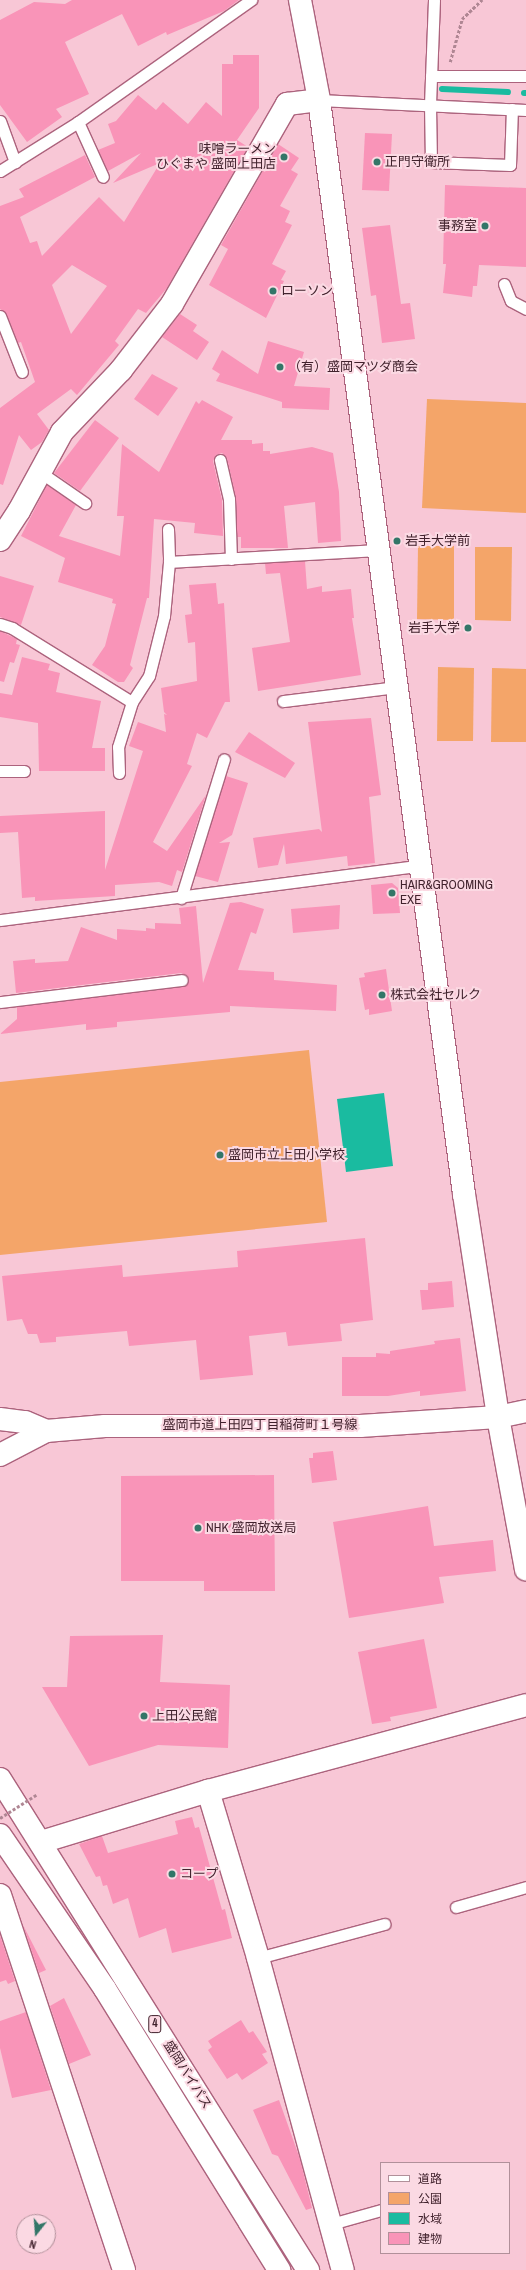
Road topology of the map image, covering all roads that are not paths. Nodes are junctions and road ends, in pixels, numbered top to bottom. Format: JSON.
{"nodes":[{"id":1,"x":251,"y":0,"type":"edge"},
{"id":2,"x":300,"y":0,"type":"edge"},
{"id":3,"x":434,"y":0,"type":"edge"},
{"id":4,"x":431,"y":76,"type":"junction"},
{"id":5,"x":526,"y":76,"type":"edge"},
{"id":6,"x":319,"y":100,"type":"junction"},
{"id":7,"x":430,"y":105,"type":"junction"},
{"id":8,"x":512,"y":109,"type":"junction"},
{"id":9,"x":526,"y":110,"type":"edge"},
{"id":10,"x":0,"y":121,"type":"edge"},
{"id":11,"x":78,"y":122,"type":"junction"},
{"id":12,"x":16,"y":162,"type":"junction"},
{"id":13,"x":0,"y":171,"type":"edge"},
{"id":14,"x":103,"y":177,"type":"dead end"},
{"id":15,"x":504,"y":284,"type":"dead end"},
{"id":16,"x":526,"y":309,"type":"edge"},
{"id":17,"x":0,"y":316,"type":"edge"},
{"id":18,"x":22,"y":372,"type":"dead end"},
{"id":19,"x":220,"y":460,"type":"dead end"},
{"id":20,"x":40,"y":472,"type":"junction"},
{"id":21,"x":85,"y":503,"type":"dead end"},
{"id":22,"x":168,"y":528,"type":"dead end"},
{"id":23,"x":0,"y":540,"type":"edge"},
{"id":24,"x":377,"y":550,"type":"junction"},
{"id":25,"x":231,"y":559,"type":"junction"},
{"id":26,"x":169,"y":562,"type":"junction"},
{"id":27,"x":0,"y":624,"type":"edge"},
{"id":28,"x":396,"y":687,"type":"junction"},
{"id":29,"x":283,"y":701,"type":"dead end"},
{"id":30,"x":132,"y":702,"type":"junction"},
{"id":31,"x":224,"y":759,"type":"dead end"},
{"id":32,"x":0,"y":771,"type":"edge"},
{"id":33,"x":24,"y":771,"type":"dead end"},
{"id":34,"x":119,"y":773,"type":"dead end"},
{"id":35,"x":422,"y":866,"type":"junction"},
{"id":36,"x":181,"y":898,"type":"junction"},
{"id":37,"x":0,"y":920,"type":"edge"},
{"id":38,"x":182,"y":980,"type":"dead end"},
{"id":39,"x":0,"y":1002,"type":"edge"},
{"id":40,"x":526,"y":1411,"type":"edge"},
{"id":41,"x":498,"y":1417,"type":"junction"},
{"id":42,"x":0,"y":1419,"type":"edge"},
{"id":43,"x":46,"y":1432,"type":"junction"},
{"id":44,"x":0,"y":1455,"type":"edge"},
{"id":45,"x":526,"y":1569,"type":"edge"},
{"id":46,"x":526,"y":1704,"type":"edge"},
{"id":47,"x":0,"y":1779,"type":"edge"},
{"id":48,"x":208,"y":1791,"type":"junction"},
{"id":49,"x":2,"y":1842,"type":"edge"},
{"id":50,"x":41,"y":1842,"type":"junction"},
{"id":51,"x":526,"y":1887,"type":"edge"},
{"id":52,"x":0,"y":1895,"type":"edge"},
{"id":53,"x":456,"y":1907,"type":"dead end"},
{"id":54,"x":384,"y":1924,"type":"dead end"},
{"id":55,"x":258,"y":1958,"type":"junction"},
{"id":56,"x":380,"y":2210,"type":"edge"},
{"id":57,"x":331,"y":2224,"type":"junction"},
{"id":58,"x":124,"y":2270,"type":"edge"},
{"id":59,"x":279,"y":2270,"type":"edge"},
{"id":60,"x":308,"y":2270,"type":"edge"},
{"id":61,"x":343,"y":2270,"type":"edge"}],
"edges":[{"from":1,"to":11,"type":"lane"},
{"from":2,"to":6,"type":"main road"},
{"from":3,"to":4,"type":"lane"},
{"from":4,"to":5,"type":"lane"},
{"from":4,"to":7,"type":"lane"},
{"from":6,"to":7,"type":"lane"},
{"from":6,"to":20,"type":"main road"},
{"from":6,"to":24,"type":"main road"},
{"from":7,"to":8,"type":"lane"},
{"from":7,"to":8,"type":"lane"},
{"from":8,"to":9,"type":"lane"},
{"from":10,"to":12,"type":"lane"},
{"from":11,"to":12,"type":"lane"},
{"from":11,"to":14,"type":"lane"},
{"from":12,"to":13,"type":"lane"},
{"from":15,"to":16,"type":"lane"},
{"from":17,"to":18,"type":"lane"},
{"from":19,"to":25,"type":"lane"},
{"from":20,"to":21,"type":"lane"},
{"from":20,"to":23,"type":"main road"},
{"from":22,"to":26,"type":"lane"},
{"from":24,"to":25,"type":"lane"},
{"from":24,"to":28,"type":"main road"},
{"from":25,"to":26,"type":"lane"},
{"from":26,"to":30,"type":"lane"},
{"from":27,"to":30,"type":"lane"},
{"from":28,"to":29,"type":"lane"},
{"from":28,"to":35,"type":"main road"},
{"from":30,"to":34,"type":"lane"},
{"from":31,"to":36,"type":"lane"},
{"from":32,"to":33,"type":"lane"},
{"from":35,"to":36,"type":"lane"},
{"from":35,"to":41,"type":"main road"},
{"from":36,"to":37,"type":"lane"},
{"from":38,"to":39,"type":"lane"},
{"from":40,"to":41,"type":"main road","name":"盛岡市道上田四丁目稲荷町１号線"},
{"from":41,"to":43,"type":"main road","name":"盛岡市道上田四丁目稲荷町１号線"},
{"from":41,"to":45,"type":"main road"},
{"from":42,"to":43,"type":"main road"},
{"from":43,"to":44,"type":"main road","name":"盛岡市道上田四丁目稲荷町１号線"},
{"from":46,"to":48,"type":"main road"},
{"from":47,"to":50,"type":"main road","name":"盛岡バイパス","number":"4"},
{"from":48,"to":50,"type":"main road"},
{"from":48,"to":55,"type":"main road"},
{"from":49,"to":59,"type":"main road","name":"盛岡バイパス","number":"4"},
{"from":50,"to":60,"type":"main road","name":"盛岡バイパス","number":"4"},
{"from":51,"to":53,"type":"lane"},
{"from":52,"to":58,"type":"main road"},
{"from":54,"to":55,"type":"lane"},
{"from":55,"to":57,"type":"main road"},
{"from":56,"to":57,"type":"lane"},
{"from":57,"to":61,"type":"main road"}]}
